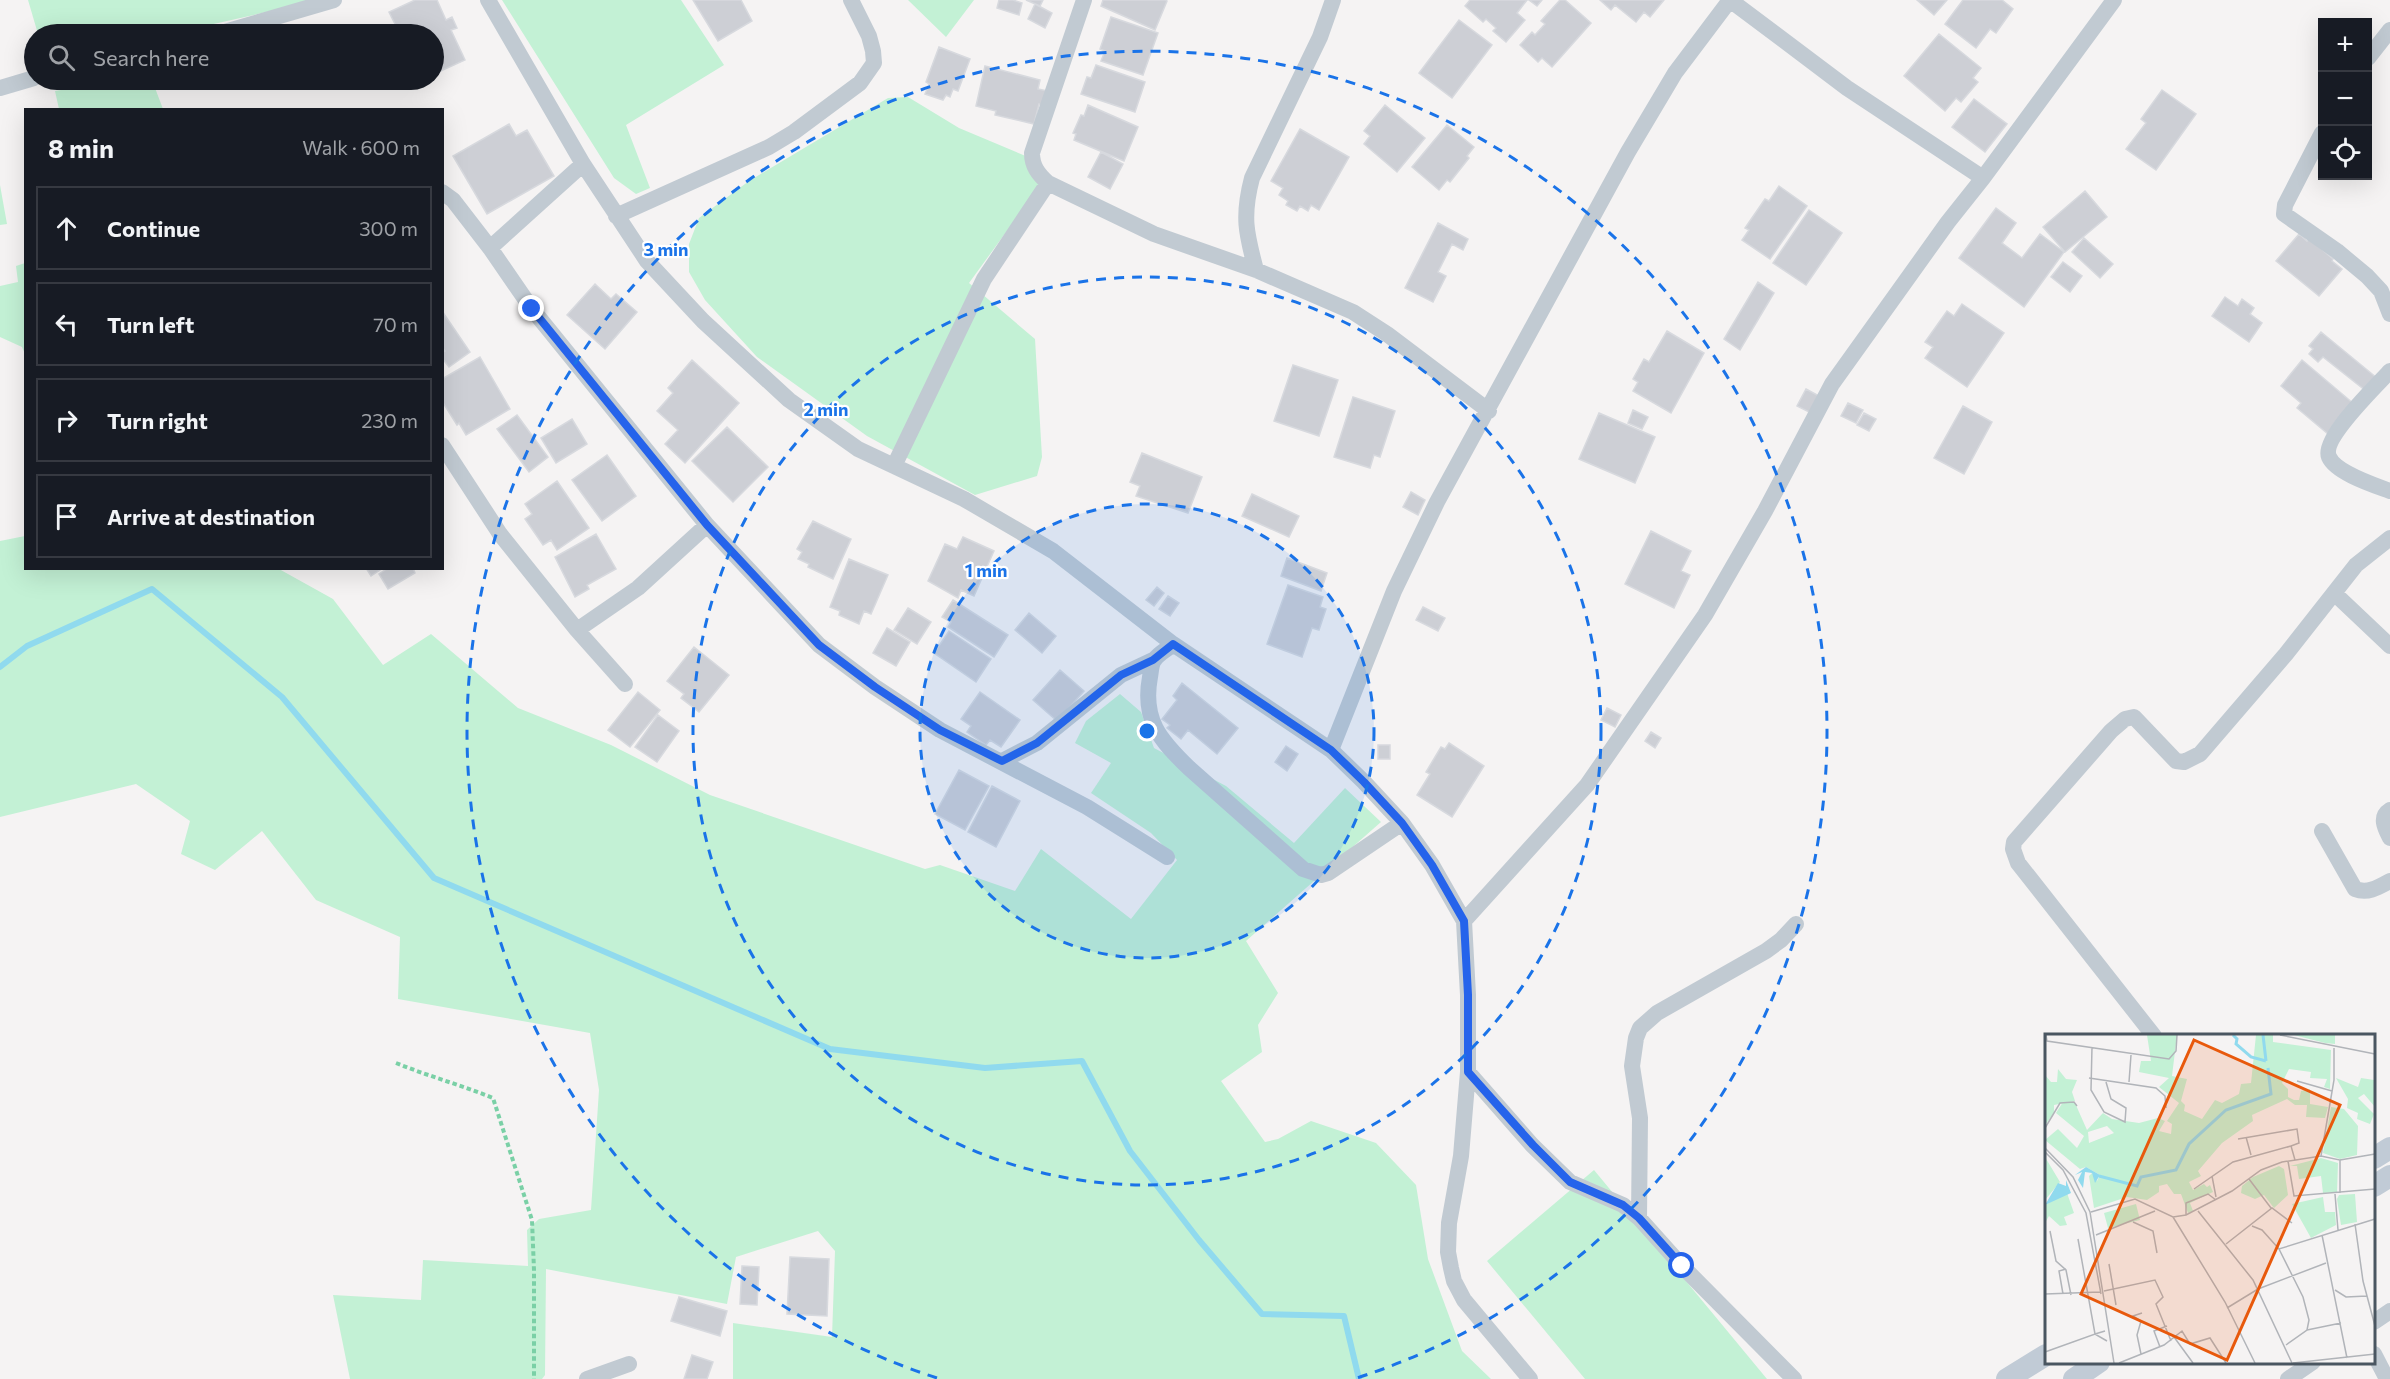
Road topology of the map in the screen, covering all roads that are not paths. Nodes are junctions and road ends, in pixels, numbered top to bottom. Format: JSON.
{"nodes":[{"id":1,"x":334,"y":0,"type":"edge"},
{"id":2,"x":488,"y":0,"type":"edge"},
{"id":3,"x":851,"y":0,"type":"edge"},
{"id":4,"x":1084,"y":0,"type":"edge"},
{"id":5,"x":1333,"y":0,"type":"edge"},
{"id":6,"x":2115,"y":0,"type":"edge"},
{"id":7,"x":252,"y":24,"type":"edge"},
{"id":8,"x":2390,"y":30,"type":"edge"},
{"id":9,"x":2372,"y":52,"type":"edge"},
{"id":10,"x":24,"y":81,"type":"edge"},
{"id":11,"x":0,"y":88,"type":"edge"},
{"id":12,"x":2318,"y":141,"type":"edge"},
{"id":13,"x":583,"y":164,"type":"junction"},
{"id":14,"x":1983,"y":178,"type":"junction"},
{"id":15,"x":1048,"y":183,"type":"junction"},
{"id":16,"x":444,"y":193,"type":"edge"},
{"id":17,"x":616,"y":216,"type":"junction"},
{"id":18,"x":490,"y":248,"type":"junction"},
{"id":19,"x":1256,"y":270,"type":"junction"},
{"id":20,"x":2390,"y":314,"type":"edge"},
{"id":21,"x":2390,"y":371,"type":"edge"},
{"id":22,"x":1489,"y":411,"type":"junction"},
{"id":23,"x":444,"y":448,"type":"edge"},
{"id":24,"x":894,"y":466,"type":"junction"},
{"id":25,"x":2390,"y":491,"type":"edge"},
{"id":26,"x":707,"y":525,"type":"junction"},
{"id":27,"x":2390,"y":538,"type":"edge"},
{"id":28,"x":2334,"y":593,"type":"junction"},
{"id":29,"x":577,"y":630,"type":"junction"},
{"id":30,"x":1173,"y":644,"type":"junction"},
{"id":31,"x":2390,"y":646,"type":"edge"},
{"id":32,"x":1153,"y":660,"type":"junction"},
{"id":33,"x":625,"y":684,"type":"dead end"},
{"id":34,"x":1331,"y":750,"type":"junction"},
{"id":35,"x":1002,"y":761,"type":"junction"},
{"id":36,"x":2390,"y":810,"type":"edge"},
{"id":37,"x":1402,"y":823,"type":"junction"},
{"id":38,"x":2322,"y":831,"type":"dead end"},
{"id":39,"x":2390,"y":838,"type":"edge"},
{"id":40,"x":1167,"y":857,"type":"dead end"},
{"id":41,"x":2390,"y":881,"type":"edge"},
{"id":42,"x":1464,"y":921,"type":"junction"},
{"id":43,"x":1796,"y":924,"type":"dead end"},
{"id":44,"x":2153,"y":1034,"type":"edge"},
{"id":45,"x":1468,"y":1072,"type":"junction"},
{"id":46,"x":2390,"y":1148,"type":"edge"},
{"id":47,"x":2375,"y":1157,"type":"edge"},
{"id":48,"x":2390,"y":1176,"type":"edge"},
{"id":49,"x":2375,"y":1185,"type":"edge"},
{"id":50,"x":1639,"y":1218,"type":"junction"},
{"id":51,"x":2390,"y":1311,"type":"edge"},
{"id":52,"x":2375,"y":1321,"type":"edge"},
{"id":53,"x":2045,"y":1356,"type":"edge"},
{"id":54,"x":2375,"y":1358,"type":"edge"},
{"id":55,"x":629,"y":1364,"type":"dead end"},
{"id":56,"x":2096,"y":1364,"type":"edge"},
{"id":57,"x":2310,"y":1364,"type":"edge"},
{"id":58,"x":587,"y":1379,"type":"edge"},
{"id":59,"x":1530,"y":1379,"type":"edge"},
{"id":60,"x":1794,"y":1379,"type":"edge"},
{"id":61,"x":2007,"y":1379,"type":"edge"},
{"id":62,"x":2074,"y":1379,"type":"edge"},
{"id":63,"x":2288,"y":1379,"type":"edge"},
{"id":64,"x":2387,"y":1379,"type":"edge"}],
"edges":[{"from":1,"to":7,"type":"street"},
{"from":2,"to":13,"type":"street"},
{"from":3,"to":17,"type":"street"},
{"from":4,"to":15,"type":"street"},
{"from":5,"to":19,"type":"street"},
{"from":6,"to":14,"type":"street"},
{"from":8,"to":9,"type":"street"},
{"from":10,"to":11,"type":"street"},
{"from":12,"to":20,"type":"street"},
{"from":13,"to":17,"type":"street"},
{"from":13,"to":18,"type":"street"},
{"from":14,"to":22,"type":"street"},
{"from":14,"to":42,"type":"street"},
{"from":15,"to":19,"type":"street"},
{"from":15,"to":24,"type":"street"},
{"from":16,"to":18,"type":"street"},
{"from":17,"to":24,"type":"street"},
{"from":18,"to":26,"type":"street"},
{"from":19,"to":22,"type":"street"},
{"from":21,"to":25,"type":"street"},
{"from":22,"to":34,"type":"street"},
{"from":23,"to":29,"type":"street"},
{"from":24,"to":30,"type":"street"},
{"from":26,"to":29,"type":"street"},
{"from":26,"to":35,"type":"street"},
{"from":27,"to":28,"type":"street"},
{"from":28,"to":31,"type":"street"},
{"from":28,"to":44,"type":"street"},
{"from":29,"to":33,"type":"street"},
{"from":30,"to":32,"type":"street"},
{"from":30,"to":34,"type":"street"},
{"from":32,"to":35,"type":"street"},
{"from":32,"to":37,"type":"street"},
{"from":34,"to":37,"type":"street"},
{"from":35,"to":40,"type":"street"},
{"from":36,"to":39,"type":"street"},
{"from":37,"to":42,"type":"street"},
{"from":38,"to":41,"type":"street"},
{"from":42,"to":45,"type":"street"},
{"from":43,"to":50,"type":"street"},
{"from":45,"to":50,"type":"street"},
{"from":45,"to":59,"type":"street"},
{"from":46,"to":47,"type":"main road"},
{"from":48,"to":49,"type":"main road"},
{"from":50,"to":60,"type":"street"},
{"from":51,"to":52,"type":"street"},
{"from":53,"to":61,"type":"main road"},
{"from":54,"to":64,"type":"street"},
{"from":55,"to":58,"type":"street"},
{"from":56,"to":62,"type":"main road"},
{"from":57,"to":63,"type":"street"}]}
